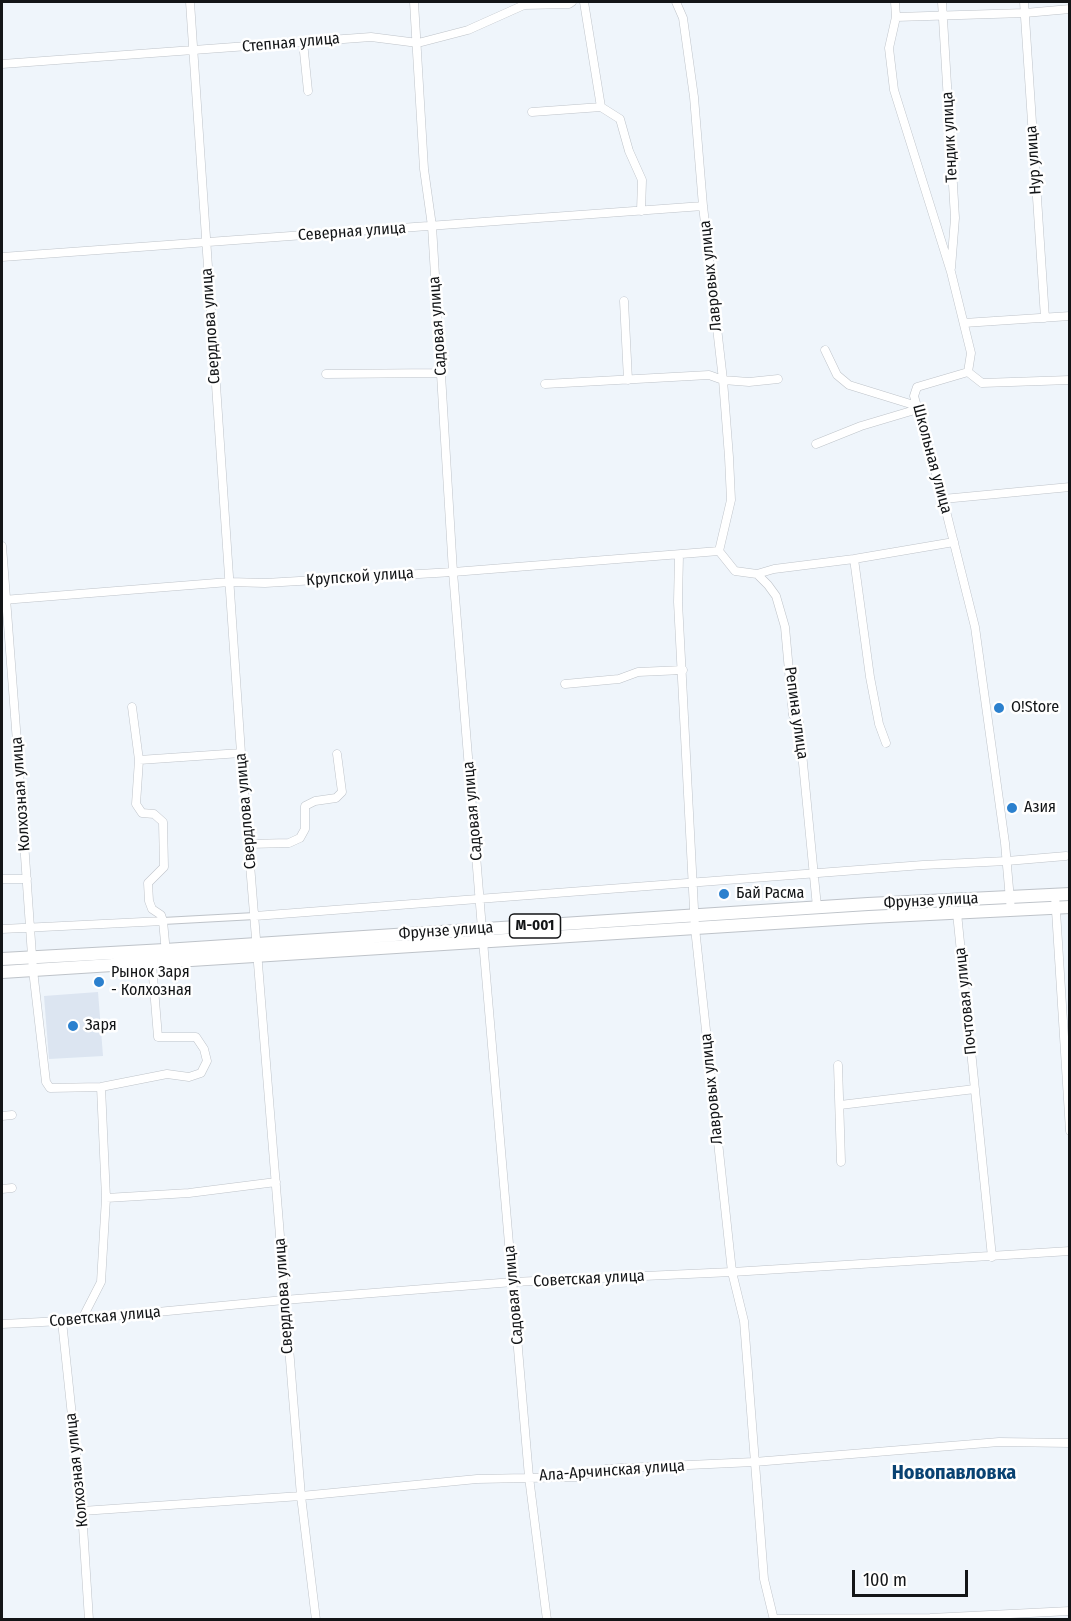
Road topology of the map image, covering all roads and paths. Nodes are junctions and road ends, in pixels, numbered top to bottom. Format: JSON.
{"nodes":[{"id":1,"x":190,"y":2,"type":"edge"},
{"id":2,"x":414,"y":2,"type":"edge"},
{"id":3,"x":572,"y":2,"type":"edge"},
{"id":4,"x":584,"y":2,"type":"edge"},
{"id":5,"x":676,"y":2,"type":"edge"},
{"id":6,"x":895,"y":2,"type":"edge"},
{"id":7,"x":942,"y":2,"type":"edge"},
{"id":8,"x":1024,"y":2,"type":"edge"},
{"id":9,"x":1070,"y":9,"type":"edge"},
{"id":10,"x":1025,"y":14,"type":"junction"},
{"id":11,"x":943,"y":16,"type":"junction"},
{"id":12,"x":896,"y":17,"type":"junction"},
{"id":13,"x":303,"y":42,"type":"junction"},
{"id":14,"x":418,"y":43,"type":"junction"},
{"id":15,"x":192,"y":51,"type":"junction"},
{"id":16,"x":2,"y":64,"type":"edge"},
{"id":17,"x":308,"y":91,"type":"dead end"},
{"id":18,"x":601,"y":107,"type":"junction"},
{"id":19,"x":532,"y":111,"type":"dead end"},
{"id":20,"x":703,"y":206,"type":"junction"},
{"id":21,"x":641,"y":211,"type":"junction"},
{"id":22,"x":432,"y":226,"type":"junction"},
{"id":23,"x":205,"y":243,"type":"junction"},
{"id":24,"x":2,"y":258,"type":"edge"},
{"id":25,"x":951,"y":272,"type":"junction"},
{"id":26,"x":624,"y":301,"type":"dead end"},
{"id":27,"x":1070,"y":316,"type":"edge"},
{"id":28,"x":1045,"y":318,"type":"junction"},
{"id":29,"x":964,"y":323,"type":"junction"},
{"id":30,"x":825,"y":350,"type":"dead end"},
{"id":31,"x":968,"y":372,"type":"junction"},
{"id":32,"x":441,"y":373,"type":"junction"},
{"id":33,"x":326,"y":374,"type":"dead end"},
{"id":34,"x":778,"y":379,"type":"dead end"},
{"id":35,"x":628,"y":380,"type":"junction"},
{"id":36,"x":723,"y":380,"type":"junction"},
{"id":37,"x":1070,"y":380,"type":"edge"},
{"id":38,"x":545,"y":384,"type":"dead end"},
{"id":39,"x":917,"y":408,"type":"junction"},
{"id":40,"x":816,"y":444,"type":"dead end"},
{"id":41,"x":1070,"y":487,"type":"edge"},
{"id":42,"x":943,"y":499,"type":"junction"},
{"id":43,"x":954,"y":542,"type":"junction"},
{"id":44,"x":2,"y":546,"type":"edge"},
{"id":45,"x":719,"y":551,"type":"junction"},
{"id":46,"x":679,"y":555,"type":"junction"},
{"id":47,"x":854,"y":559,"type":"junction"},
{"id":48,"x":453,"y":572,"type":"junction"},
{"id":49,"x":756,"y":574,"type":"junction"},
{"id":50,"x":229,"y":582,"type":"junction"},
{"id":51,"x":4,"y":600,"type":"edge"},
{"id":52,"x":683,"y":670,"type":"junction"},
{"id":53,"x":565,"y":684,"type":"dead end"},
{"id":54,"x":132,"y":707,"type":"dead end"},
{"id":55,"x":886,"y":742,"type":"dead end"},
{"id":56,"x":241,"y":753,"type":"junction"},
{"id":57,"x":337,"y":754,"type":"dead end"},
{"id":58,"x":139,"y":760,"type":"junction"},
{"id":59,"x":249,"y":844,"type":"junction"},
{"id":60,"x":1066,"y":856,"type":"dead end"},
{"id":61,"x":1007,"y":861,"type":"junction"},
{"id":62,"x":814,"y":874,"type":"junction"},
{"id":63,"x":2,"y":879,"type":"edge"},
{"id":64,"x":27,"y":879,"type":"junction"},
{"id":65,"x":693,"y":884,"type":"junction"},
{"id":66,"x":1070,"y":894,"type":"edge"},
{"id":67,"x":1055,"y":895,"type":"junction"},
{"id":68,"x":1010,"y":897,"type":"junction"},
{"id":69,"x":480,"y":899,"type":"junction"},
{"id":70,"x":1070,"y":907,"type":"edge"},
{"id":71,"x":817,"y":908,"type":"junction"},
{"id":72,"x":1056,"y":908,"type":"junction"},
{"id":73,"x":1011,"y":911,"type":"junction"},
{"id":74,"x":957,"y":913,"type":"junction"},
{"id":75,"x":255,"y":916,"type":"junction"},
{"id":76,"x":163,"y":921,"type":"junction"},
{"id":77,"x":695,"y":922,"type":"junction"},
{"id":78,"x":29,"y":927,"type":"junction"},
{"id":79,"x":2,"y":929,"type":"edge"},
{"id":80,"x":483,"y":935,"type":"junction"},
{"id":81,"x":258,"y":950,"type":"junction"},
{"id":82,"x":166,"y":956,"type":"junction"},
{"id":83,"x":2,"y":959,"type":"edge"},
{"id":84,"x":32,"y":964,"type":"junction"},
{"id":85,"x":152,"y":964,"type":"junction"},
{"id":86,"x":2,"y":972,"type":"edge"},
{"id":87,"x":838,"y":1065,"type":"dead end"},
{"id":88,"x":1067,"y":1072,"type":"edge"},
{"id":89,"x":101,"y":1087,"type":"junction"},
{"id":90,"x":975,"y":1089,"type":"junction"},
{"id":91,"x":840,"y":1105,"type":"junction"},
{"id":92,"x":12,"y":1115,"type":"dead end"},
{"id":93,"x":2,"y":1116,"type":"edge"},
{"id":94,"x":1070,"y":1131,"type":"edge"},
{"id":95,"x":841,"y":1162,"type":"dead end"},
{"id":96,"x":276,"y":1182,"type":"junction"},
{"id":97,"x":12,"y":1188,"type":"dead end"},
{"id":98,"x":2,"y":1189,"type":"edge"},
{"id":99,"x":106,"y":1198,"type":"junction"},
{"id":100,"x":1070,"y":1251,"type":"edge"},
{"id":101,"x":992,"y":1257,"type":"junction"},
{"id":102,"x":732,"y":1272,"type":"junction"},
{"id":103,"x":513,"y":1282,"type":"junction"},
{"id":104,"x":284,"y":1300,"type":"junction"},
{"id":105,"x":82,"y":1319,"type":"junction"},
{"id":106,"x":62,"y":1321,"type":"junction"},
{"id":107,"x":2,"y":1324,"type":"edge"},
{"id":108,"x":1070,"y":1443,"type":"edge"},
{"id":109,"x":754,"y":1462,"type":"junction"},
{"id":110,"x":529,"y":1477,"type":"junction"},
{"id":111,"x":301,"y":1496,"type":"junction"},
{"id":112,"x":82,"y":1511,"type":"junction"},
{"id":113,"x":1070,"y":1611,"type":"edge"},
{"id":114,"x":774,"y":1619,"type":"edge"},
{"id":115,"x":89,"y":1620,"type":"edge"},
{"id":116,"x":316,"y":1620,"type":"edge"},
{"id":117,"x":547,"y":1620,"type":"edge"}],
"edges":[{"from":1,"to":15,"type":"street","name":"Свердлова улица"},
{"from":2,"to":14,"type":"street","name":"Садовая улица"},
{"from":3,"to":14,"type":"street","name":"Степная улица"},
{"from":4,"to":18,"type":"street"},
{"from":5,"to":20,"type":"street","name":"Лавровых улица"},
{"from":6,"to":12,"type":"street"},
{"from":7,"to":11,"type":"street","name":"Тендик улица"},
{"from":8,"to":10,"type":"street","name":"Нур улица"},
{"from":9,"to":10,"type":"street"},
{"from":10,"to":11,"type":"street"},
{"from":10,"to":28,"type":"street","name":"Нур улица"},
{"from":11,"to":12,"type":"street"},
{"from":11,"to":25,"type":"street","name":"Тендик улица"},
{"from":12,"to":25,"type":"street"},
{"from":13,"to":14,"type":"street","name":"Степная улица"},
{"from":13,"to":15,"type":"street","name":"Степная улица"},
{"from":13,"to":17,"type":"street"},
{"from":14,"to":22,"type":"street","name":"Садовая улица"},
{"from":15,"to":16,"type":"street","name":"Степная улица"},
{"from":15,"to":23,"type":"street","name":"Свердлова улица"},
{"from":18,"to":19,"type":"street"},
{"from":18,"to":21,"type":"street"},
{"from":20,"to":21,"type":"street","name":"Северная улица"},
{"from":20,"to":36,"type":"street","name":"Лавровых улица"},
{"from":21,"to":22,"type":"street","name":"Северная улица"},
{"from":22,"to":23,"type":"street","name":"Северная улица"},
{"from":22,"to":32,"type":"street","name":"Садовая улица"},
{"from":23,"to":24,"type":"street","name":"Северная улица"},
{"from":23,"to":50,"type":"street","name":"Свердлова улица"},
{"from":25,"to":29,"type":"street"},
{"from":26,"to":35,"type":"street"},
{"from":27,"to":28,"type":"street"},
{"from":28,"to":29,"type":"street"},
{"from":29,"to":31,"type":"street"},
{"from":30,"to":39,"type":"street"},
{"from":31,"to":37,"type":"street"},
{"from":31,"to":39,"type":"street","name":"Школьная улица"},
{"from":32,"to":33,"type":"street"},
{"from":32,"to":48,"type":"street","name":"Садовая улица"},
{"from":34,"to":36,"type":"street"},
{"from":35,"to":36,"type":"street"},
{"from":35,"to":38,"type":"street"},
{"from":36,"to":45,"type":"street","name":"Лавровых улица"},
{"from":39,"to":40,"type":"street"},
{"from":39,"to":42,"type":"street","name":"Школьная улица"},
{"from":41,"to":42,"type":"street"},
{"from":42,"to":43,"type":"street","name":"Школьная улица"},
{"from":43,"to":47,"type":"street"},
{"from":43,"to":61,"type":"street","name":"Школьная улица"},
{"from":44,"to":51,"type":"street","name":"Колхозная улица"},
{"from":45,"to":46,"type":"street","name":"Крупской улица"},
{"from":45,"to":49,"type":"street","name":"Репина улица"},
{"from":46,"to":48,"type":"street","name":"Крупской улица"},
{"from":46,"to":52,"type":"street","name":"Лавровых улица"},
{"from":47,"to":49,"type":"street"},
{"from":47,"to":55,"type":"street"},
{"from":48,"to":50,"type":"street","name":"Крупской улица"},
{"from":48,"to":69,"type":"street","name":"Садовая улица"},
{"from":49,"to":62,"type":"street","name":"Репина улица"},
{"from":50,"to":51,"type":"street","name":"Крупской улица"},
{"from":50,"to":56,"type":"street","name":"Свердлова улица"},
{"from":51,"to":64,"type":"street","name":"Колхозная улица"},
{"from":52,"to":53,"type":"street"},
{"from":52,"to":65,"type":"street","name":"Лавровых улица"},
{"from":54,"to":58,"type":"street"},
{"from":56,"to":58,"type":"street"},
{"from":56,"to":59,"type":"street","name":"Свердлова улица"},
{"from":57,"to":59,"type":"street"},
{"from":58,"to":76,"type":"street"},
{"from":59,"to":75,"type":"street","name":"Свердлова улица"},
{"from":60,"to":61,"type":"street"},
{"from":61,"to":62,"type":"street"},
{"from":61,"to":68,"type":"street","name":"Школьная улица"},
{"from":62,"to":65,"type":"street"},
{"from":62,"to":71,"type":"street","name":"Репина улица"},
{"from":63,"to":64,"type":"street"},
{"from":64,"to":78,"type":"street","name":"Колхозная улица"},
{"from":65,"to":69,"type":"street"},
{"from":65,"to":77,"type":"street","name":"Лавровых улица"},
{"from":66,"to":67,"type":"main road","name":"Фрунзе улица","number":"M-001"},
{"from":67,"to":68,"type":"main road","name":"Фрунзе улица","number":"M-001"},
{"from":67,"to":72,"type":"street"},
{"from":68,"to":71,"type":"main road","name":"Фрунзе улица","number":"M-001"},
{"from":68,"to":73,"type":"street","name":"Школьная улица"},
{"from":69,"to":75,"type":"street"},
{"from":69,"to":80,"type":"street","name":"Садовая улица"},
{"from":70,"to":72,"type":"main road","name":"Фрунзе улица","number":"M-001"},
{"from":71,"to":77,"type":"main road","name":"Фрунзе улица","number":"M-001"},
{"from":72,"to":73,"type":"main road","name":"Фрунзе улица","number":"M-001"},
{"from":72,"to":88,"type":"street"},
{"from":73,"to":74,"type":"main road","name":"Фрунзе улица","number":"M-001"},
{"from":74,"to":77,"type":"main road","name":"Фрунзе улица","number":"M-001"},
{"from":74,"to":90,"type":"street","name":"Почтовая улица"},
{"from":75,"to":76,"type":"street"},
{"from":75,"to":81,"type":"street","name":"Свердлова улица"},
{"from":76,"to":78,"type":"street"},
{"from":76,"to":82,"type":"street"},
{"from":77,"to":80,"type":"main road","name":"Фрунзе улица","number":"M-001"},
{"from":77,"to":102,"type":"street","name":"Лавровых улица"},
{"from":78,"to":79,"type":"street"},
{"from":78,"to":84,"type":"street","name":"Колхозная улица"},
{"from":80,"to":81,"type":"main road","name":"Фрунзе улица","number":"M-001"},
{"from":80,"to":103,"type":"street","name":"Садовая улица"},
{"from":81,"to":82,"type":"main road","name":"Фрунзе улица","number":"M-001"},
{"from":81,"to":96,"type":"street","name":"Свердлова улица"},
{"from":82,"to":84,"type":"main road","name":"Фрунзе улица","number":"M-001"},
{"from":82,"to":85,"type":"main road","name":"Фрунзе улица","number":"M-001"},
{"from":83,"to":84,"type":"main road","name":"Фрунзе улица","number":"M-001"},
{"from":84,"to":85,"type":"main road","name":"Фрунзе улица","number":"M-001"},
{"from":84,"to":86,"type":"main road","name":"Фрунзе улица","number":"M-001"},
{"from":84,"to":89,"type":"street","name":"Колхозная улица"},
{"from":85,"to":89,"type":"street"},
{"from":87,"to":91,"type":"street"},
{"from":88,"to":94,"type":"street"},
{"from":89,"to":99,"type":"street"},
{"from":90,"to":91,"type":"street"},
{"from":90,"to":101,"type":"street","name":"Почтовая улица"},
{"from":91,"to":95,"type":"street"},
{"from":92,"to":93,"type":"street"},
{"from":96,"to":99,"type":"street"},
{"from":96,"to":104,"type":"street","name":"Свердлова улица"},
{"from":97,"to":98,"type":"street"},
{"from":99,"to":105,"type":"street"},
{"from":100,"to":101,"type":"street","name":"Советская улица"},
{"from":101,"to":102,"type":"street","name":"Советская улица"},
{"from":102,"to":103,"type":"street","name":"Советская улица"},
{"from":102,"to":109,"type":"street","name":"Лавровых улица"},
{"from":103,"to":104,"type":"street","name":"Советская улица"},
{"from":103,"to":110,"type":"street","name":"Садовая улица"},
{"from":104,"to":105,"type":"street","name":"Советская улица"},
{"from":104,"to":111,"type":"street","name":"Свердлова улица"},
{"from":105,"to":106,"type":"street","name":"Советская улица"},
{"from":106,"to":107,"type":"street","name":"Советская улица"},
{"from":106,"to":112,"type":"street","name":"Колхозная улица"},
{"from":108,"to":109,"type":"street","name":"Ала-Арчинская улица"},
{"from":109,"to":110,"type":"street","name":"Ала-Арчинская улица"},
{"from":109,"to":114,"type":"street","name":"Лавровых улица"},
{"from":110,"to":111,"type":"street","name":"Ала-Арчинская улица"},
{"from":110,"to":117,"type":"street","name":"Садовая улица"},
{"from":111,"to":112,"type":"street","name":"Ала-Арчинская улица"},
{"from":111,"to":116,"type":"street","name":"Свердлова улица"},
{"from":112,"to":115,"type":"street","name":"Колхозная улица"},
{"from":113,"to":114,"type":"street"}]}
